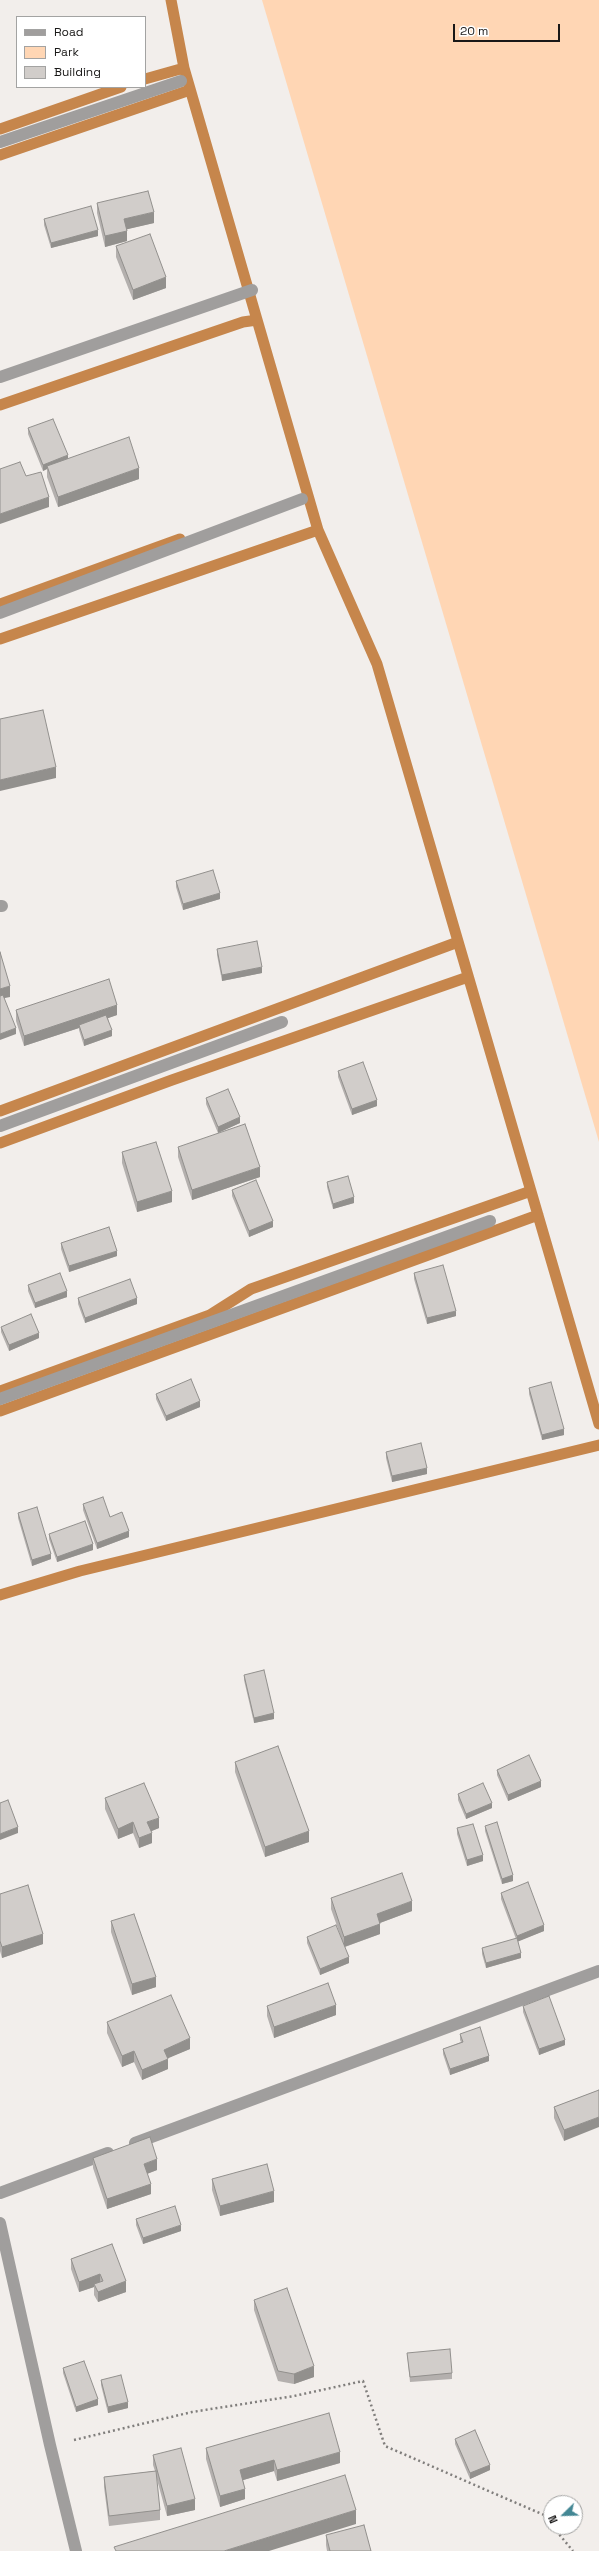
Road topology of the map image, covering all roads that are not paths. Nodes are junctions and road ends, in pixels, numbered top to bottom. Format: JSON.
{"nodes":[{"id":1,"x":181,"y":81,"type":"dead end"},
{"id":2,"x":0,"y":142,"type":"edge"},
{"id":3,"x":252,"y":290,"type":"dead end"},
{"id":4,"x":0,"y":376,"type":"edge"},
{"id":5,"x":302,"y":499,"type":"dead end"},
{"id":6,"x":0,"y":613,"type":"edge"},
{"id":7,"x":282,"y":1022,"type":"dead end"},
{"id":8,"x":0,"y":1126,"type":"edge"},
{"id":9,"x":490,"y":1221,"type":"dead end"},
{"id":10,"x":0,"y":1399,"type":"edge"},
{"id":11,"x":599,"y":1971,"type":"edge"},
{"id":12,"x":0,"y":2193,"type":"edge"},
{"id":13,"x":0,"y":2223,"type":"edge"},
{"id":14,"x":76,"y":2551,"type":"edge"}],
"edges":[{"from":1,"to":2,"type":"street"},
{"from":3,"to":4,"type":"street"},
{"from":5,"to":6,"type":"street"},
{"from":7,"to":8,"type":"street"},
{"from":9,"to":10,"type":"street"},
{"from":11,"to":12,"type":"street"},
{"from":13,"to":14,"type":"street"}]}
